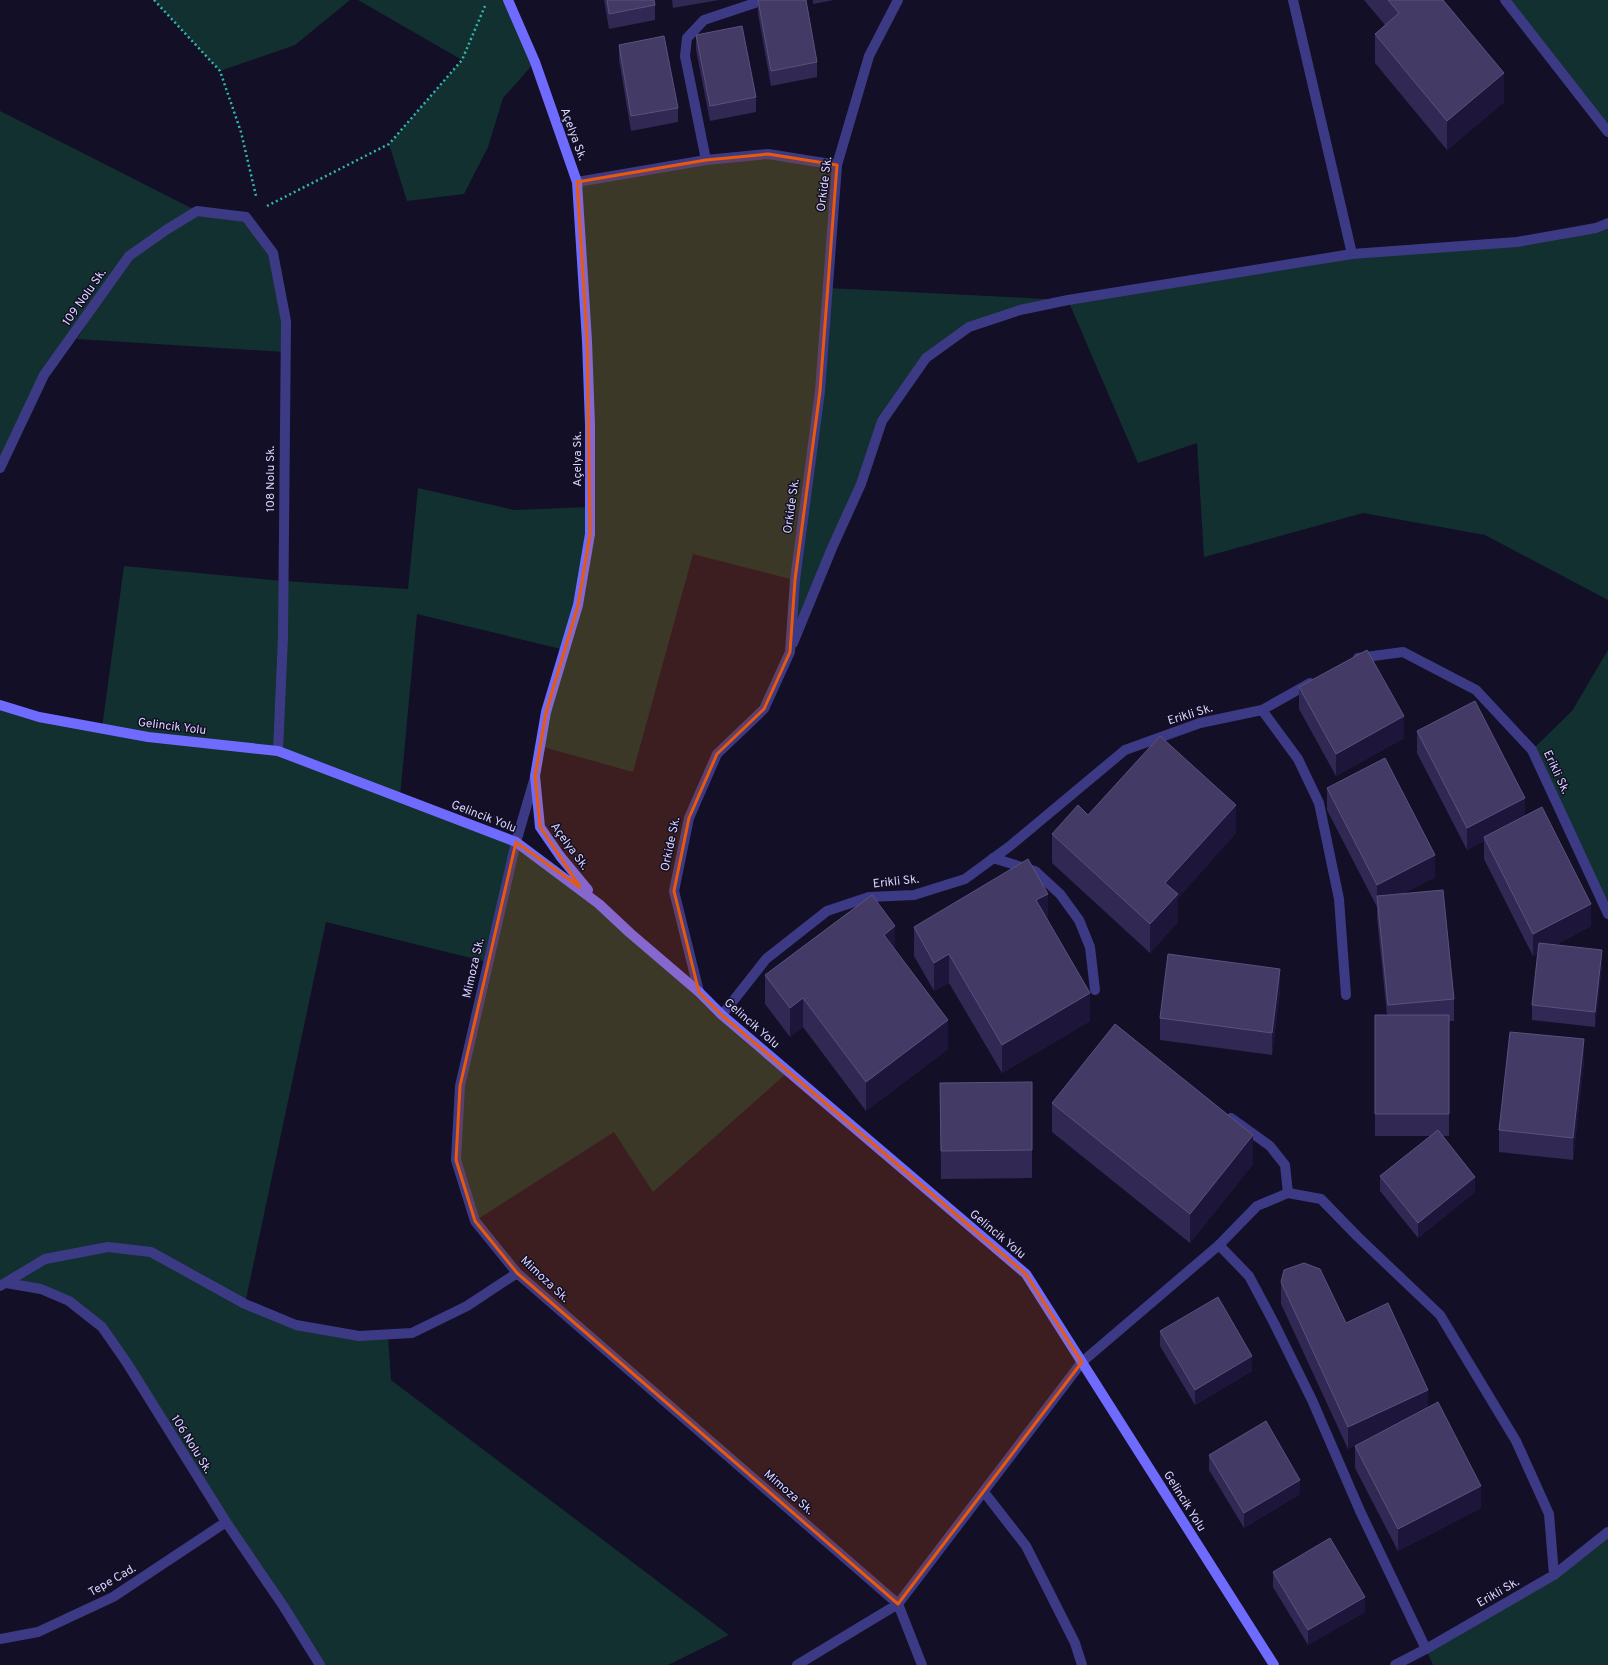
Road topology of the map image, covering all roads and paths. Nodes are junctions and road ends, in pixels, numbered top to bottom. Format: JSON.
{"nodes":[{"id":1,"x":154,"y":0,"type":"edge"},
{"id":2,"x":488,"y":0,"type":"edge"},
{"id":3,"x":508,"y":0,"type":"edge"},
{"id":4,"x":764,"y":0,"type":"edge"},
{"id":5,"x":898,"y":0,"type":"edge"},
{"id":6,"x":1293,"y":0,"type":"edge"},
{"id":7,"x":1505,"y":0,"type":"edge"},
{"id":8,"x":1608,"y":132,"type":"edge"},
{"id":9,"x":706,"y":160,"type":"junction"},
{"id":10,"x":837,"y":165,"type":"junction"},
{"id":11,"x":577,"y":182,"type":"junction"},
{"id":12,"x":259,"y":210,"type":"junction"},
{"id":13,"x":246,"y":217,"type":"junction"},
{"id":14,"x":1608,"y":223,"type":"edge"},
{"id":15,"x":1352,"y":254,"type":"junction"},
{"id":16,"x":0,"y":468,"type":"edge"},
{"id":17,"x":790,"y":652,"type":"junction"},
{"id":18,"x":1347,"y":662,"type":"edge"},
{"id":19,"x":1321,"y":677,"type":"edge"},
{"id":20,"x":0,"y":705,"type":"edge"},
{"id":21,"x":1262,"y":710,"type":"junction"},
{"id":22,"x":278,"y":751,"type":"junction"},
{"id":23,"x":535,"y":776,"type":"junction"},
{"id":24,"x":516,"y":842,"type":"junction"},
{"id":25,"x":993,"y":858,"type":"junction"},
{"id":26,"x":599,"y":904,"type":"junction"},
{"id":27,"x":1608,"y":914,"type":"edge"},
{"id":28,"x":1095,"y":990,"type":"dead end"},
{"id":29,"x":699,"y":992,"type":"junction"},
{"id":30,"x":1346,"y":995,"type":"dead end"},
{"id":31,"x":722,"y":1015,"type":"junction"},
{"id":32,"x":1225,"y":1114,"type":"edge"},
{"id":33,"x":1288,"y":1193,"type":"junction"},
{"id":34,"x":1219,"y":1245,"type":"junction"},
{"id":35,"x":517,"y":1273,"type":"junction"},
{"id":36,"x":3,"y":1285,"type":"edge"},
{"id":37,"x":1082,"y":1362,"type":"junction"},
{"id":38,"x":984,"y":1492,"type":"junction"},
{"id":39,"x":226,"y":1522,"type":"junction"},
{"id":40,"x":1608,"y":1532,"type":"edge"},
{"id":41,"x":1554,"y":1575,"type":"junction"},
{"id":42,"x":898,"y":1604,"type":"junction"},
{"id":43,"x":0,"y":1639,"type":"edge"},
{"id":44,"x":1426,"y":1649,"type":"junction"},
{"id":45,"x":320,"y":1665,"type":"edge"},
{"id":46,"x":797,"y":1665,"type":"edge"},
{"id":47,"x":922,"y":1665,"type":"edge"},
{"id":48,"x":1082,"y":1665,"type":"edge"},
{"id":49,"x":1274,"y":1665,"type":"edge"},
{"id":50,"x":1395,"y":1665,"type":"edge"}],
"edges":[{"from":1,"to":12,"type":"path"},
{"from":2,"to":12,"type":"path"},
{"from":3,"to":11,"type":"main road","name":"Açelya Sk."},
{"from":4,"to":9,"type":"street"},
{"from":5,"to":10,"type":"street","name":"Orkide Sk."},
{"from":6,"to":15,"type":"street"},
{"from":7,"to":8,"type":"street"},
{"from":9,"to":10,"type":"street"},
{"from":9,"to":11,"type":"street"},
{"from":10,"to":17,"type":"street","name":"Orkide Sk."},
{"from":11,"to":23,"type":"main road","name":"Açelya Sk."},
{"from":12,"to":13,"type":"path"},
{"from":13,"to":16,"type":"street","name":"109 Nolu Sk."},
{"from":13,"to":22,"type":"street","name":"108 Nolu Sk."},
{"from":14,"to":15,"type":"street"},
{"from":15,"to":17,"type":"street"},
{"from":17,"to":29,"type":"street","name":"Orkide Sk."},
{"from":18,"to":27,"type":"street","name":"Erikli Sk."},
{"from":19,"to":21,"type":"street","name":"Erikli Sk."},
{"from":20,"to":22,"type":"main road","name":"Gelincik Yolu"},
{"from":21,"to":25,"type":"street","name":"Erikli Sk."},
{"from":21,"to":30,"type":"street"},
{"from":22,"to":24,"type":"main road","name":"Gelincik Yolu"},
{"from":23,"to":24,"type":"street","name":"Mimoza Sk."},
{"from":23,"to":26,"type":"main road","name":"Açelya Sk."},
{"from":24,"to":26,"type":"main road","name":"Gelincik Yolu"},
{"from":24,"to":35,"type":"street","name":"Mimoza Sk."},
{"from":25,"to":28,"type":"street"},
{"from":25,"to":31,"type":"street","name":"Erikli Sk."},
{"from":26,"to":29,"type":"main road","name":"Gelincik Yolu"},
{"from":29,"to":31,"type":"main road","name":"Gelincik Yolu"},
{"from":31,"to":37,"type":"main road","name":"Gelincik Yolu"},
{"from":32,"to":33,"type":"street"},
{"from":33,"to":34,"type":"street"},
{"from":33,"to":41,"type":"street"},
{"from":34,"to":37,"type":"street"},
{"from":34,"to":44,"type":"street"},
{"from":35,"to":36,"type":"street"},
{"from":35,"to":42,"type":"street","name":"Mimoza Sk."},
{"from":36,"to":39,"type":"street","name":"106 Nolu Sk."},
{"from":37,"to":38,"type":"street"},
{"from":37,"to":49,"type":"main road","name":"Gelincik Yolu"},
{"from":38,"to":42,"type":"street"},
{"from":38,"to":48,"type":"street"},
{"from":39,"to":43,"type":"street","name":"Tepe Cad."},
{"from":39,"to":45,"type":"street","name":"106 Nolu Sk."},
{"from":40,"to":41,"type":"street","name":"Erikli Sk."},
{"from":41,"to":44,"type":"street","name":"Erikli Sk."},
{"from":42,"to":46,"type":"street"},
{"from":42,"to":47,"type":"street"},
{"from":44,"to":50,"type":"street","name":"Erikli Sk."}]}
